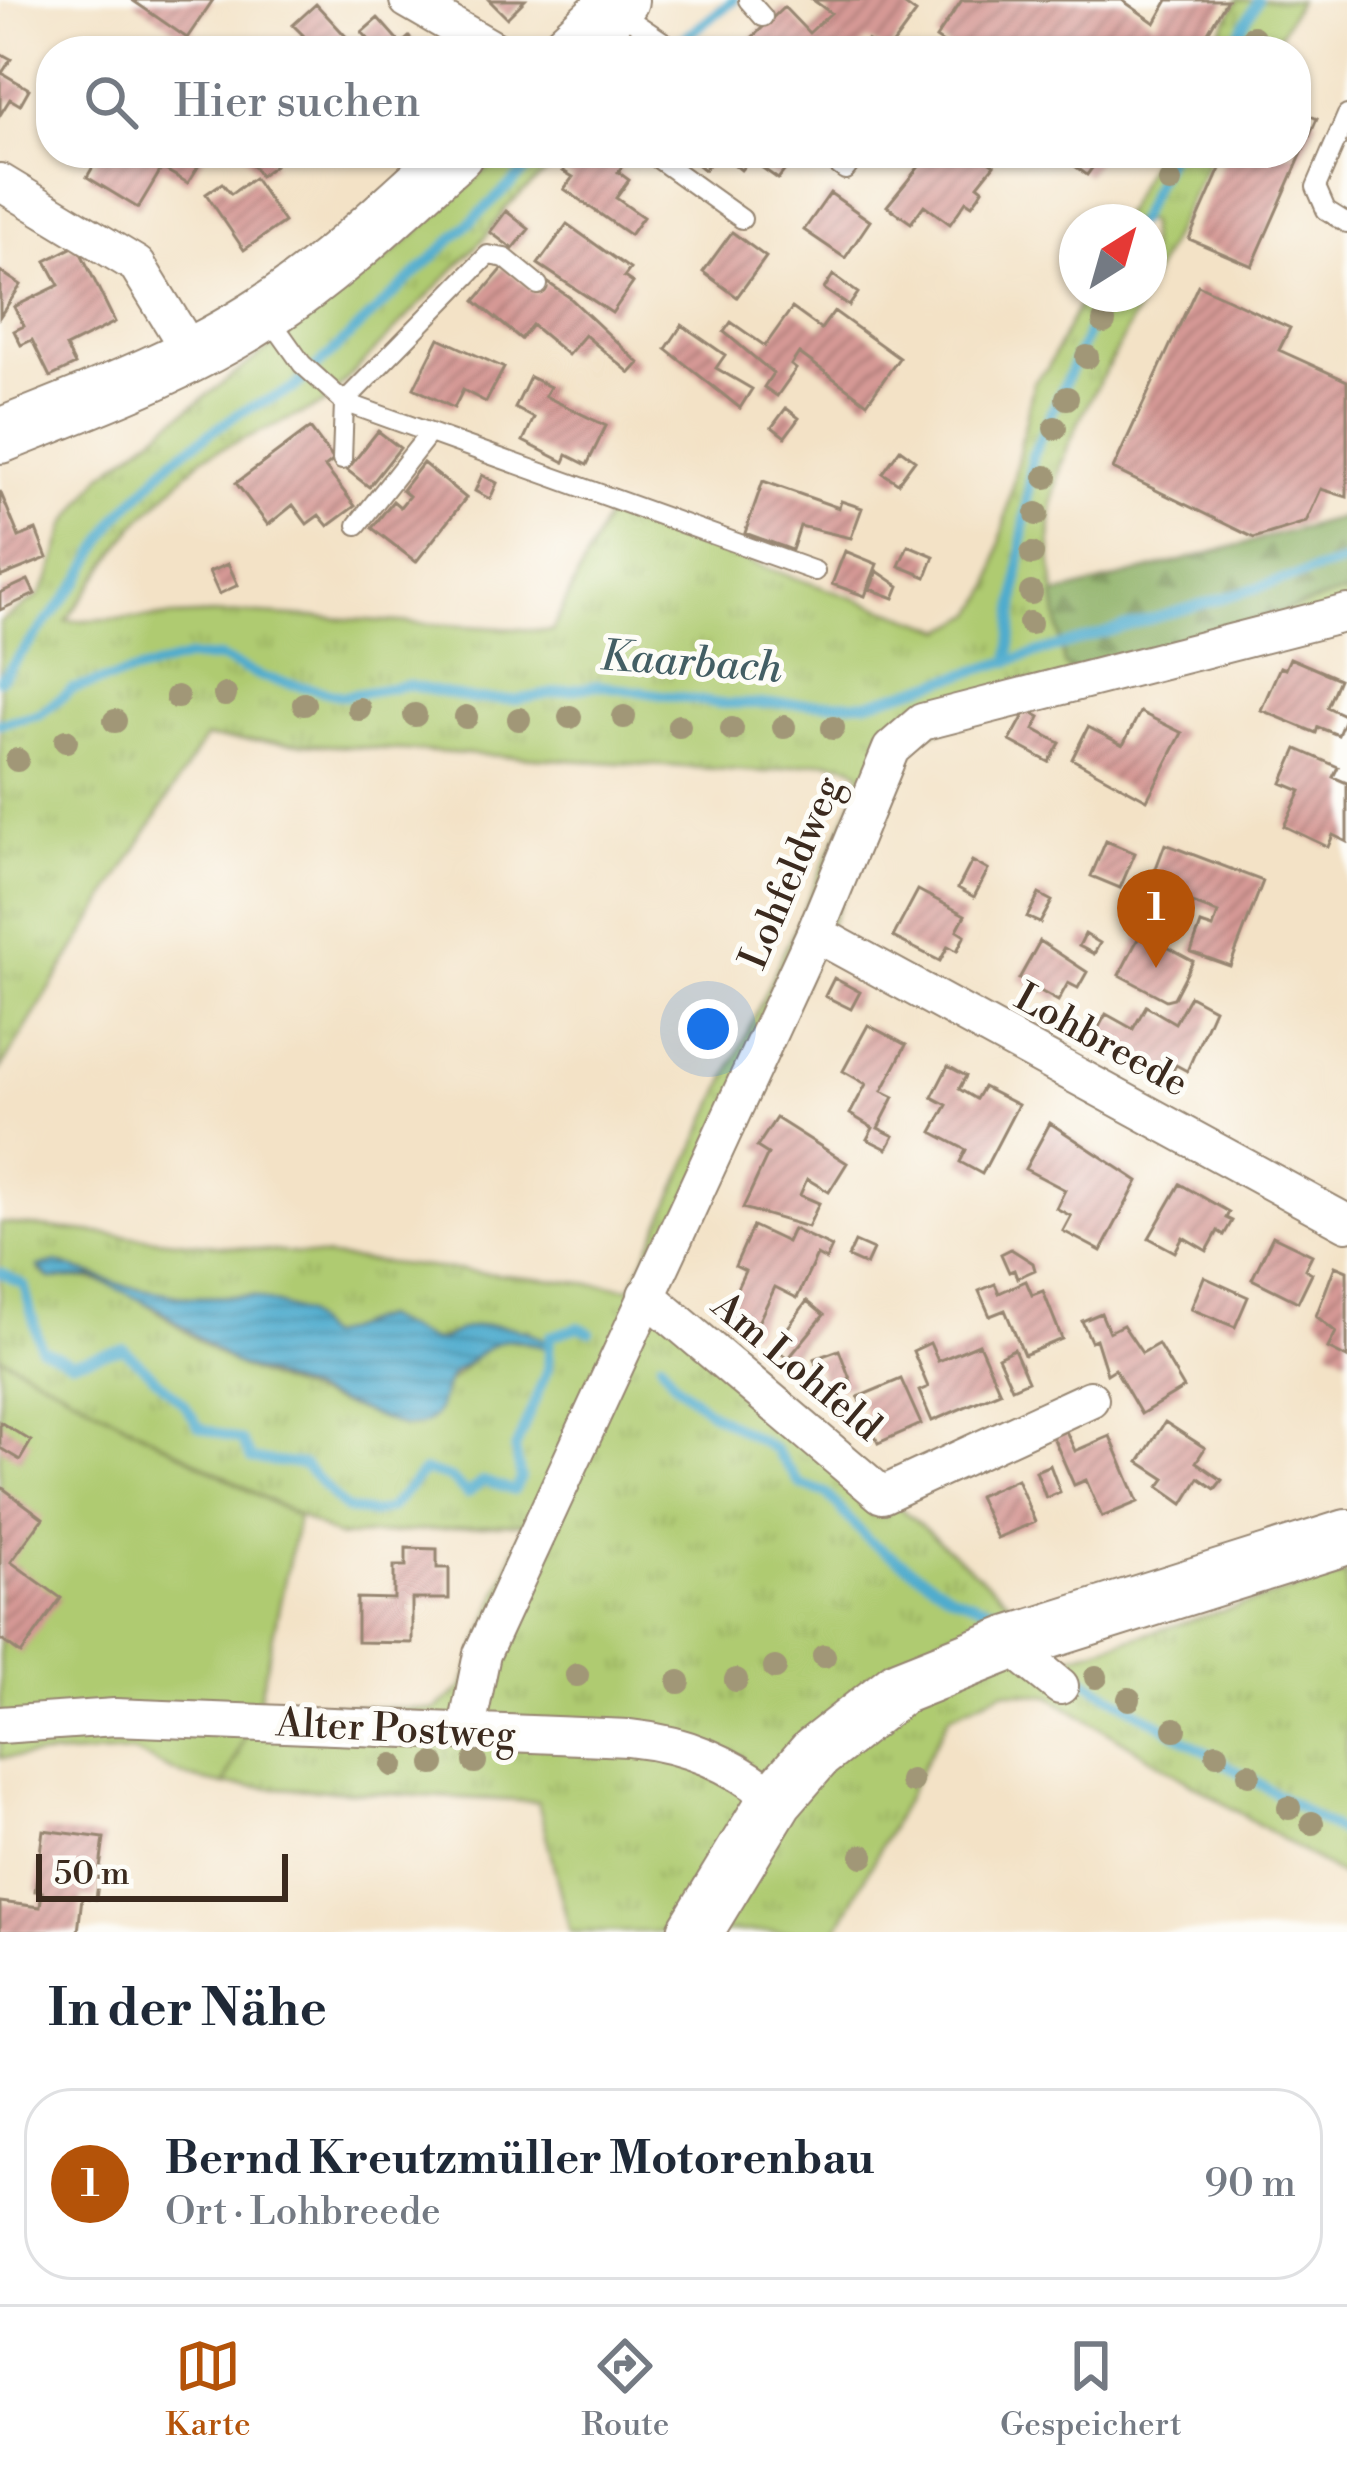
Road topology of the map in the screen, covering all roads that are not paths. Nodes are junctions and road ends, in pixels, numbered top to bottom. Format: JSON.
{"nodes":[{"id":1,"x":408,"y":0,"type":"edge"},
{"id":2,"x":749,"y":0,"type":"edge"},
{"id":3,"x":627,"y":13,"type":"edge"},
{"id":4,"x":763,"y":17,"type":"dead end"},
{"id":5,"x":470,"y":36,"type":"edge"},
{"id":6,"x":590,"y":36,"type":"edge"},
{"id":7,"x":657,"y":36,"type":"edge"},
{"id":8,"x":1347,"y":115,"type":"edge"},
{"id":9,"x":440,"y":168,"type":"edge"},
{"id":10,"x":671,"y":168,"type":"edge"},
{"id":11,"x":0,"y":182,"type":"edge"},
{"id":12,"x":742,"y":219,"type":"dead end"},
{"id":13,"x":1347,"y":223,"type":"edge"},
{"id":14,"x":538,"y":285,"type":"dead end"},
{"id":15,"x":266,"y":313,"type":"junction"},
{"id":16,"x":191,"y":353,"type":"junction"},
{"id":17,"x":337,"y":398,"type":"junction"},
{"id":18,"x":428,"y":435,"type":"junction"},
{"id":19,"x":0,"y":436,"type":"edge"},
{"id":20,"x":342,"y":460,"type":"dead end"},
{"id":21,"x":358,"y":525,"type":"dead end"},
{"id":22,"x":815,"y":571,"type":"dead end"},
{"id":23,"x":1347,"y":613,"type":"edge"},
{"id":24,"x":814,"y":933,"type":"junction"},
{"id":25,"x":1347,"y":1223,"type":"edge"},
{"id":26,"x":646,"y":1295,"type":"junction"},
{"id":27,"x":1090,"y":1399,"type":"dead end"},
{"id":28,"x":1347,"y":1537,"type":"edge"},
{"id":29,"x":1008,"y":1644,"type":"junction"},
{"id":30,"x":1060,"y":1686,"type":"dead end"},
{"id":31,"x":0,"y":1725,"type":"edge"},
{"id":32,"x":466,"y":1733,"type":"junction"},
{"id":33,"x":776,"y":1798,"type":"junction"},
{"id":34,"x":695,"y":1932,"type":"edge"}],
"edges":[{"from":1,"to":5,"type":"street"},
{"from":2,"to":4,"type":"lane"},
{"from":3,"to":6,"type":"street"},
{"from":3,"to":7,"type":"lane"},
{"from":8,"to":13,"type":"lane"},
{"from":9,"to":15,"type":"street"},
{"from":10,"to":12,"type":"lane"},
{"from":11,"to":16,"type":"street"},
{"from":14,"to":17,"type":"lane"},
{"from":15,"to":16,"type":"street"},
{"from":15,"to":17,"type":"lane"},
{"from":16,"to":19,"type":"street"},
{"from":17,"to":18,"type":"lane"},
{"from":17,"to":20,"type":"lane"},
{"from":18,"to":21,"type":"lane"},
{"from":18,"to":22,"type":"lane"},
{"from":23,"to":24,"type":"street","name":"Lohfeldweg"},
{"from":24,"to":25,"type":"street","name":"Lohbreede"},
{"from":24,"to":26,"type":"street","name":"Lohfeldweg"},
{"from":26,"to":27,"type":"street","name":"Am Lohfeld"},
{"from":26,"to":32,"type":"street","name":"Lohfeldweg"},
{"from":28,"to":29,"type":"street"},
{"from":29,"to":30,"type":"street"},
{"from":29,"to":33,"type":"street"},
{"from":31,"to":32,"type":"street","name":"Alter Postweg"},
{"from":32,"to":33,"type":"street","name":"Alter Postweg"},
{"from":33,"to":34,"type":"street"}]}
